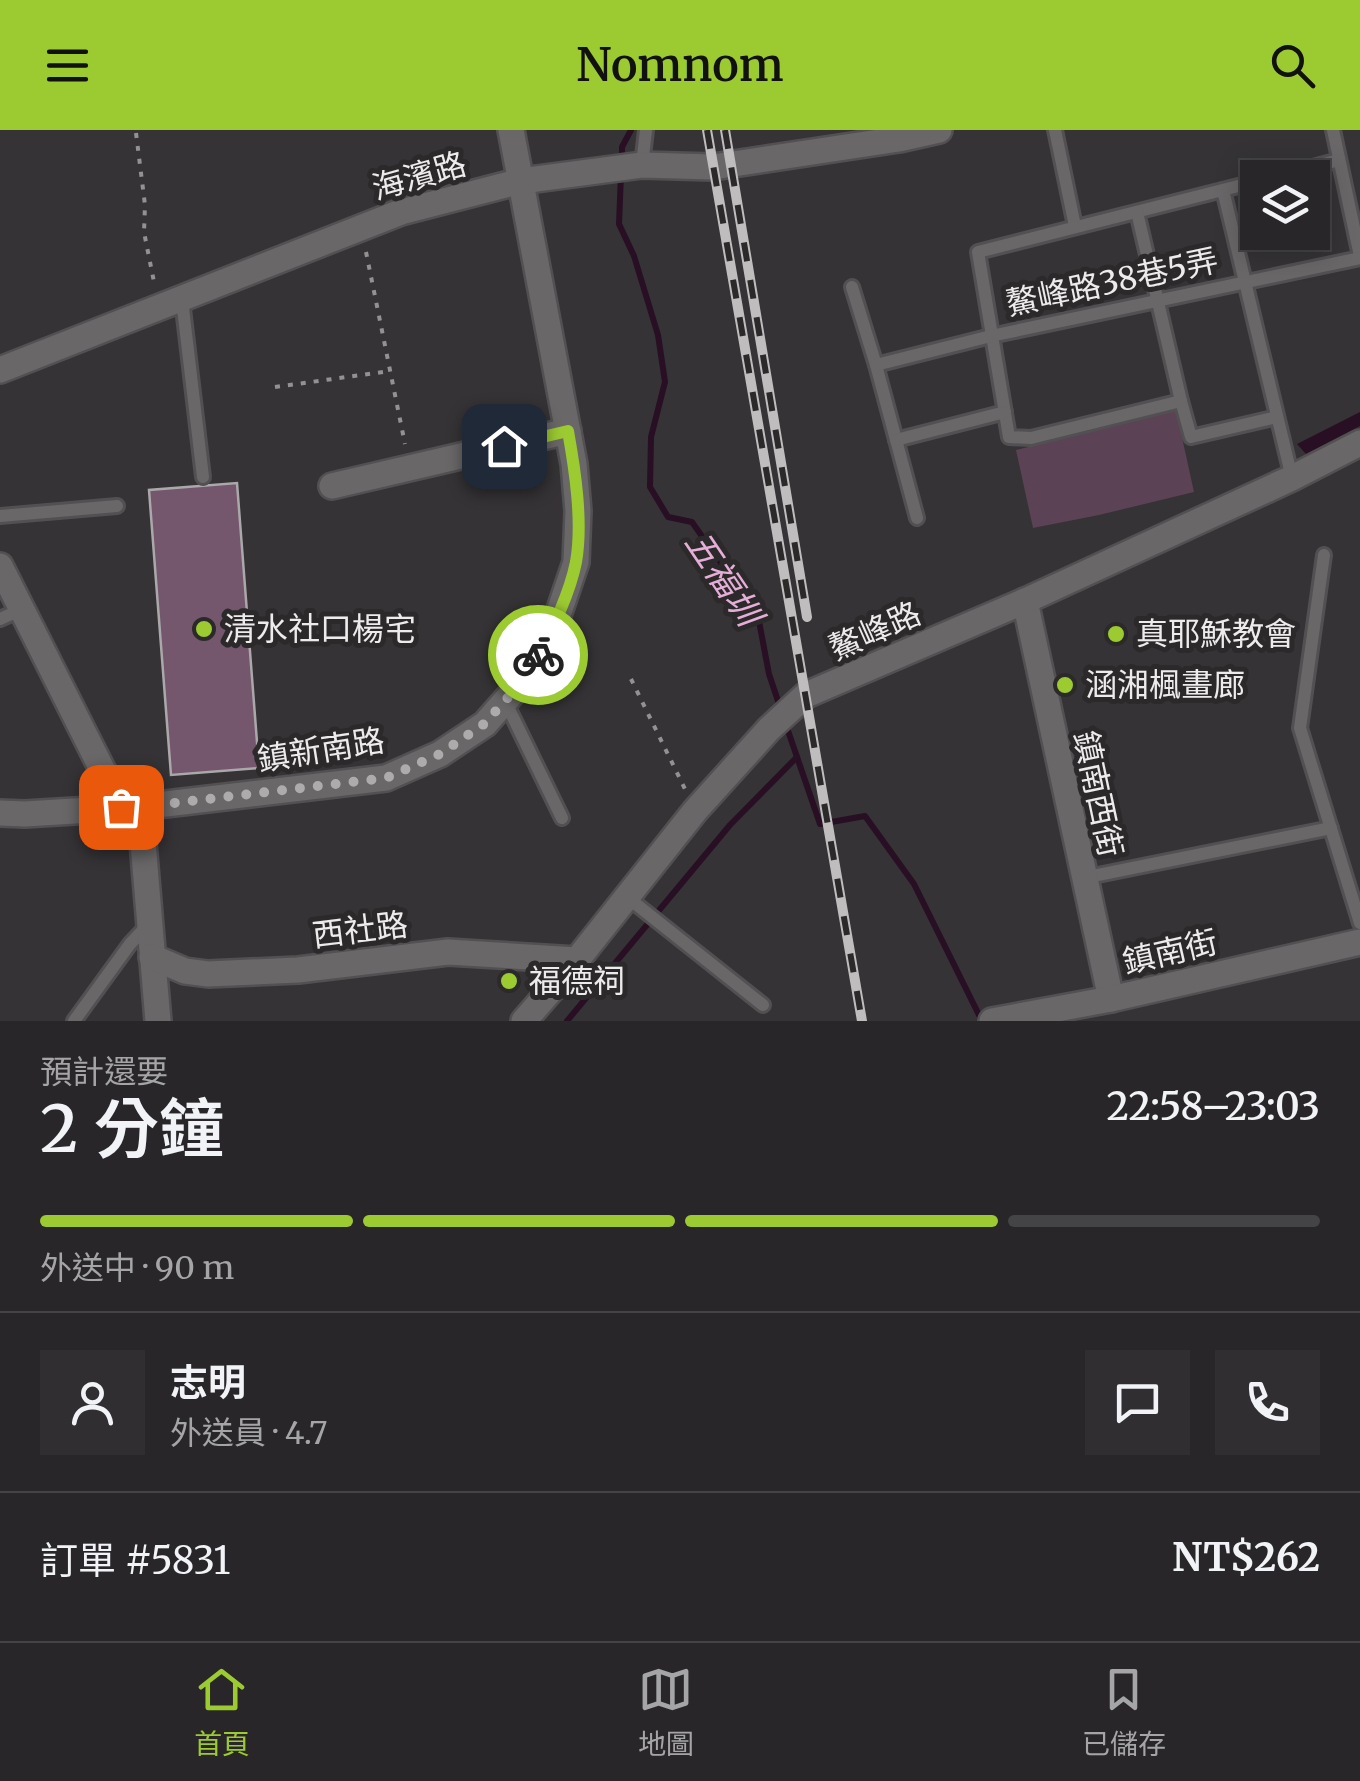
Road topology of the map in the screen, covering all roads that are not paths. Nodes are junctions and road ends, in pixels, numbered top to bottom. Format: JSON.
{"nodes":[{"id":1,"x":511,"y":130,"type":"edge"},
{"id":2,"x":646,"y":130,"type":"edge"},
{"id":3,"x":939,"y":130,"type":"edge"},
{"id":4,"x":1055,"y":130,"type":"edge"},
{"id":5,"x":1332,"y":130,"type":"edge"},
{"id":6,"x":898,"y":134,"type":"edge"},
{"id":7,"x":1339,"y":160,"type":"junction"},
{"id":8,"x":1330,"y":162,"type":"edge"},
{"id":9,"x":642,"y":166,"type":"junction"},
{"id":10,"x":521,"y":181,"type":"junction"},
{"id":11,"x":1240,"y":186,"type":"edge"},
{"id":12,"x":1223,"y":190,"type":"junction"},
{"id":13,"x":1137,"y":212,"type":"junction"},
{"id":14,"x":1075,"y":226,"type":"junction"},
{"id":15,"x":1360,"y":257,"type":"edge"},
{"id":16,"x":1244,"y":282,"type":"junction"},
{"id":17,"x":852,"y":287,"type":"dead end"},
{"id":18,"x":1157,"y":300,"type":"junction"},
{"id":19,"x":172,"y":304,"type":"junction"},
{"id":20,"x":991,"y":336,"type":"junction"},
{"id":21,"x":876,"y":365,"type":"junction"},
{"id":22,"x":0,"y":370,"type":"edge"},
{"id":23,"x":1181,"y":401,"type":"junction"},
{"id":24,"x":1005,"y":412,"type":"junction"},
{"id":25,"x":1276,"y":417,"type":"junction"},
{"id":26,"x":568,"y":431,"type":"junction"},
{"id":27,"x":896,"y":440,"type":"junction"},
{"id":28,"x":1360,"y":444,"type":"edge"},
{"id":29,"x":204,"y":477,"type":"dead end"},
{"id":30,"x":1292,"y":478,"type":"junction"},
{"id":31,"x":332,"y":486,"type":"dead end"},
{"id":32,"x":117,"y":506,"type":"dead end"},
{"id":33,"x":0,"y":516,"type":"edge"},
{"id":34,"x":918,"y":518,"type":"dead end"},
{"id":35,"x":1324,"y":555,"type":"dead end"},
{"id":36,"x":0,"y":566,"type":"edge"},
{"id":37,"x":1025,"y":601,"type":"junction"},
{"id":38,"x":11,"y":614,"type":"edge"},
{"id":39,"x":505,"y":701,"type":"junction"},
{"id":40,"x":130,"y":807,"type":"junction"},
{"id":41,"x":0,"y":813,"type":"edge"},
{"id":42,"x":562,"y":818,"type":"dead end"},
{"id":43,"x":1331,"y":828,"type":"junction"},
{"id":44,"x":1083,"y":878,"type":"junction"},
{"id":45,"x":627,"y":897,"type":"junction"},
{"id":46,"x":1360,"y":923,"type":"edge"},
{"id":47,"x":149,"y":924,"type":"junction"},
{"id":48,"x":1360,"y":942,"type":"edge"},
{"id":49,"x":152,"y":957,"type":"junction"},
{"id":50,"x":577,"y":960,"type":"junction"},
{"id":51,"x":1110,"y":998,"type":"junction"},
{"id":52,"x":763,"y":1006,"type":"dead end"},
{"id":53,"x":74,"y":1021,"type":"edge"},
{"id":54,"x":158,"y":1021,"type":"edge"},
{"id":55,"x":524,"y":1021,"type":"edge"},
{"id":56,"x":993,"y":1021,"type":"edge"}],
"edges":[{"from":1,"to":10,"type":"street","name":"鎮新南路"},
{"from":2,"to":9,"type":"lane"},
{"from":3,"to":6,"type":"street","name":"海濱路"},
{"from":4,"to":14,"type":"lane"},
{"from":5,"to":7,"type":"lane"},
{"from":6,"to":9,"type":"street","name":"海濱路"},
{"from":7,"to":8,"type":"lane"},
{"from":7,"to":15,"type":"lane"},
{"from":9,"to":10,"type":"street","name":"海濱路"},
{"from":10,"to":19,"type":"street","name":"海濱路"},
{"from":10,"to":26,"type":"street","name":"鎮新南路"},
{"from":11,"to":12,"type":"lane"},
{"from":12,"to":13,"type":"lane"},
{"from":12,"to":16,"type":"lane"},
{"from":13,"to":14,"type":"lane"},
{"from":13,"to":18,"type":"lane"},
{"from":14,"to":20,"type":"lane"},
{"from":15,"to":16,"type":"lane","name":"鰲峰路38巷5弄"},
{"from":16,"to":18,"type":"lane","name":"鰲峰路38巷5弄"},
{"from":16,"to":25,"type":"lane"},
{"from":17,"to":21,"type":"lane"},
{"from":18,"to":20,"type":"lane","name":"鰲峰路38巷5弄"},
{"from":18,"to":23,"type":"lane"},
{"from":19,"to":22,"type":"street","name":"海濱路"},
{"from":19,"to":29,"type":"lane"},
{"from":20,"to":21,"type":"lane","name":"鰲峰路38巷5弄"},
{"from":20,"to":24,"type":"lane"},
{"from":21,"to":27,"type":"lane"},
{"from":23,"to":24,"type":"lane"},
{"from":23,"to":25,"type":"lane"},
{"from":24,"to":27,"type":"lane"},
{"from":25,"to":30,"type":"lane"},
{"from":26,"to":31,"type":"street"},
{"from":26,"to":39,"type":"street","name":"鎮新南路"},
{"from":27,"to":34,"type":"lane"},
{"from":28,"to":30,"type":"street","name":"鰲峰路"},
{"from":30,"to":37,"type":"street","name":"鰲峰路"},
{"from":32,"to":33,"type":"lane"},
{"from":35,"to":43,"type":"lane"},
{"from":36,"to":38,"type":"street"},
{"from":37,"to":44,"type":"street","name":"鎮南西街"},
{"from":37,"to":45,"type":"street","name":"鰲峰路"},
{"from":38,"to":40,"type":"street"},
{"from":39,"to":40,"type":"street","name":"鎮新南路"},
{"from":39,"to":42,"type":"lane"},
{"from":40,"to":41,"type":"street","name":"鎮新南路"},
{"from":40,"to":47,"type":"street"},
{"from":43,"to":44,"type":"lane"},
{"from":43,"to":46,"type":"lane"},
{"from":44,"to":51,"type":"street","name":"鎮南西街"},
{"from":45,"to":50,"type":"street","name":"鰲峰路"},
{"from":45,"to":52,"type":"lane"},
{"from":47,"to":49,"type":"street"},
{"from":47,"to":53,"type":"lane"},
{"from":48,"to":51,"type":"street","name":"鎮南街"},
{"from":49,"to":50,"type":"street","name":"西社路"},
{"from":49,"to":54,"type":"street"},
{"from":50,"to":55,"type":"street","name":"鰲峰路"},
{"from":51,"to":56,"type":"street","name":"鎮南街"}]}
